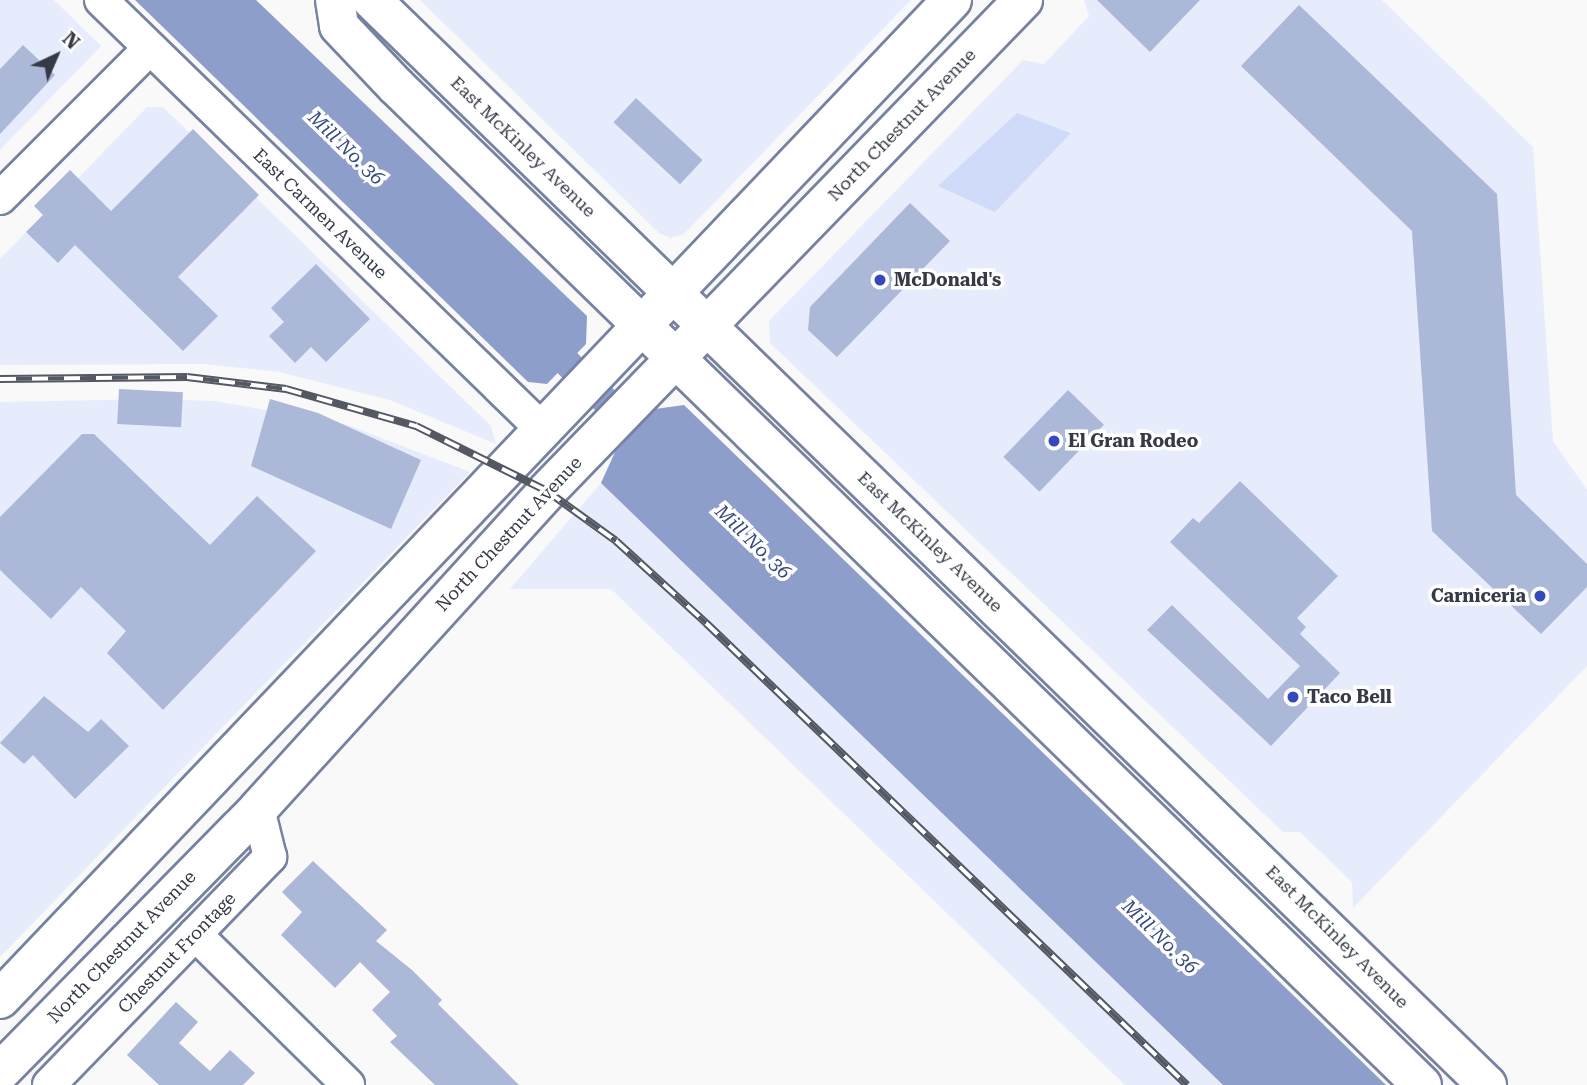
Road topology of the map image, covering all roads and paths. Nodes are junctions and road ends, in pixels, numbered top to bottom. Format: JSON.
{"nodes":[{"id":1,"x":101,"y":0,"type":"edge"},
{"id":2,"x":335,"y":0,"type":"edge"},
{"id":3,"x":372,"y":0,"type":"edge"},
{"id":4,"x":952,"y":0,"type":"edge"},
{"id":5,"x":1023,"y":0,"type":"edge"},
{"id":6,"x":150,"y":48,"type":"junction"},
{"id":7,"x":0,"y":198,"type":"edge"},
{"id":8,"x":671,"y":290,"type":"junction"},
{"id":9,"x":638,"y":325,"type":"junction"},
{"id":10,"x":707,"y":325,"type":"junction"},
{"id":11,"x":673,"y":360,"type":"junction"},
{"id":12,"x":540,"y":427,"type":"junction"},
{"id":13,"x":530,"y":510,"type":"junction"},
{"id":14,"x":927,"y":606,"type":"junction"},
{"id":15,"x":208,"y":785,"type":"junction"},
{"id":16,"x":258,"y":809,"type":"junction"},
{"id":17,"x":1283,"y":883,"type":"junction"},
{"id":18,"x":139,"y":930,"type":"junction"},
{"id":19,"x":195,"y":934,"type":"junction"},
{"id":20,"x":0,"y":999,"type":"edge"},
{"id":21,"x":0,"y":1072,"type":"edge"},
{"id":22,"x":49,"y":1085,"type":"edge"},
{"id":23,"x":348,"y":1085,"type":"edge"},
{"id":24,"x":1422,"y":1085,"type":"edge"},
{"id":25,"x":1488,"y":1085,"type":"edge"}],
"edges":[{"from":1,"to":6,"type":"street","name":"East Carmen Avenue"},
{"from":2,"to":9,"type":"main road"},
{"from":3,"to":8,"type":"main road","name":"East McKinley Avenue"},
{"from":4,"to":8,"type":"main road"},
{"from":5,"to":10,"type":"main road","name":"North Chestnut Avenue"},
{"from":6,"to":7,"type":"street"},
{"from":6,"to":12,"type":"street","name":"East Carmen Avenue"},
{"from":8,"to":9,"type":"main road"},
{"from":8,"to":10,"type":"main road","name":"East McKinley Avenue"},
{"from":9,"to":11,"type":"main road"},
{"from":9,"to":12,"type":"main road"},
{"from":10,"to":11,"type":"main road","name":"North Chestnut Avenue"},
{"from":10,"to":17,"type":"main road","name":"East McKinley Avenue"},
{"from":11,"to":13,"type":"main road","name":"North Chestnut Avenue"},
{"from":11,"to":14,"type":"main road"},
{"from":12,"to":13,"type":"main road"},
{"from":12,"to":15,"type":"main road"},
{"from":13,"to":16,"type":"main road","name":"North Chestnut Avenue"},
{"from":14,"to":17,"type":"main road"},
{"from":14,"to":24,"type":"main road"},
{"from":15,"to":18,"type":"main road"},
{"from":15,"to":20,"type":"main road"},
{"from":16,"to":18,"type":"main road","name":"North Chestnut Avenue"},
{"from":16,"to":19,"type":"street","name":"Chestnut Frontage"},
{"from":17,"to":25,"type":"main road","name":"East McKinley Avenue"},
{"from":18,"to":21,"type":"main road","name":"North Chestnut Avenue"},
{"from":19,"to":22,"type":"street","name":"Chestnut Frontage"},
{"from":19,"to":23,"type":"street"}]}
